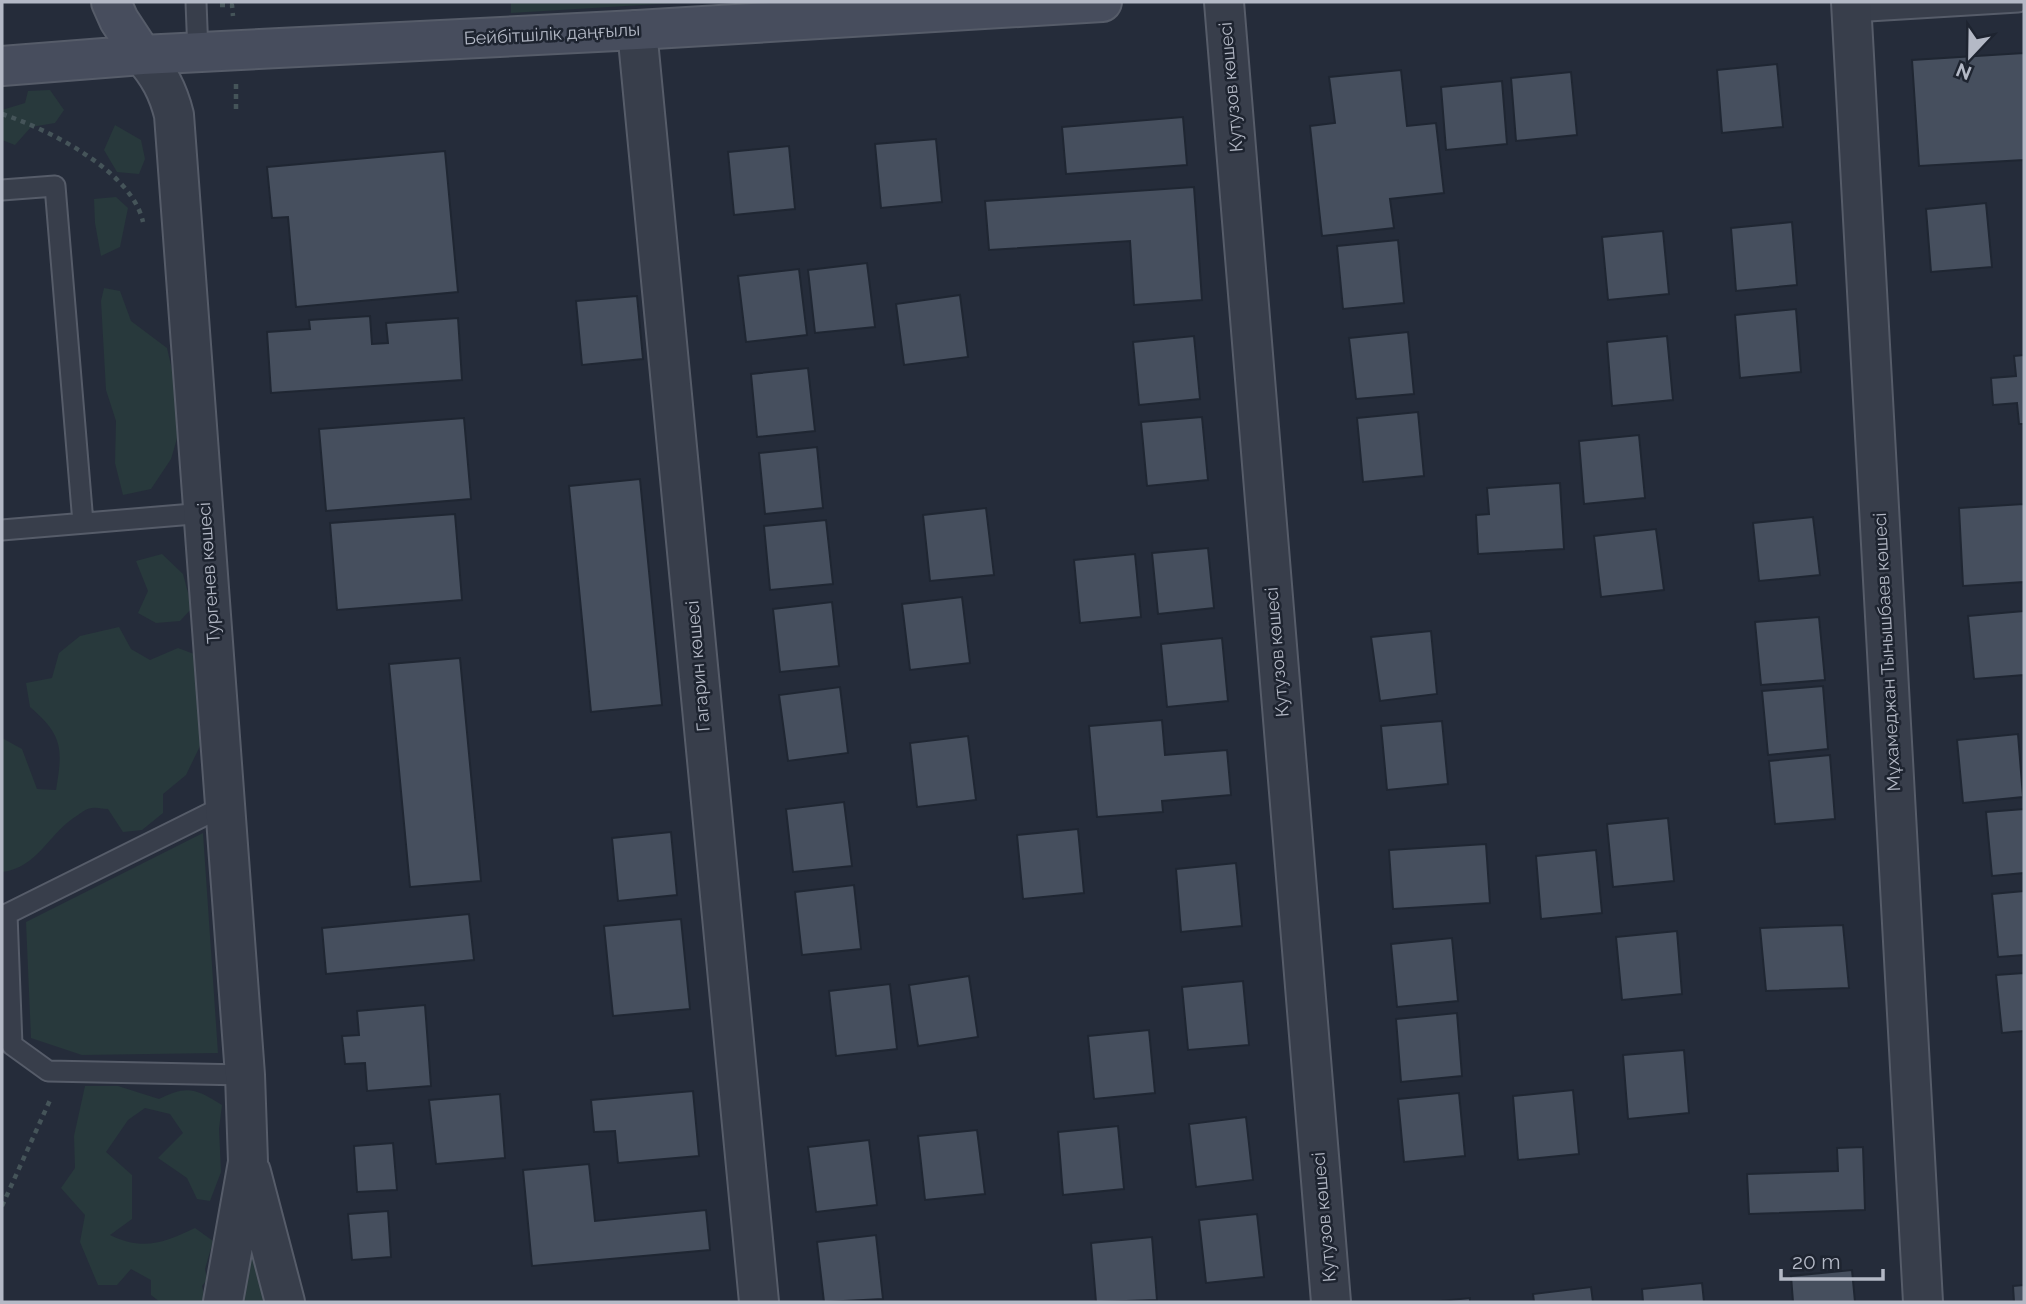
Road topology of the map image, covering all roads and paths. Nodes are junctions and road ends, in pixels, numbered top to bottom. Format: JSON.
{"nodes":[{"id":1,"x":111,"y":2,"type":"edge"},
{"id":2,"x":196,"y":2,"type":"edge"},
{"id":3,"x":1102,"y":2,"type":"edge"},
{"id":4,"x":1224,"y":2,"type":"edge"},
{"id":5,"x":2018,"y":2,"type":"edge"},
{"id":6,"x":1851,"y":7,"type":"edge"},
{"id":7,"x":637,"y":30,"type":"junction"},
{"id":8,"x":198,"y":53,"type":"junction"},
{"id":9,"x":142,"y":55,"type":"junction"},
{"id":10,"x":2,"y":66,"type":"edge"},
{"id":11,"x":2,"y":114,"type":"edge"},
{"id":12,"x":2,"y":190,"type":"edge"},
{"id":13,"x":145,"y":231,"type":"dead end"},
{"id":14,"x":205,"y":513,"type":"junction"},
{"id":15,"x":83,"y":523,"type":"junction"},
{"id":16,"x":2,"y":530,"type":"edge"},
{"id":17,"x":226,"y":805,"type":"junction"},
{"id":18,"x":245,"y":1075,"type":"junction"},
{"id":19,"x":51,"y":1098,"type":"dead end"},
{"id":20,"x":248,"y":1162,"type":"junction"},
{"id":21,"x":2,"y":1206,"type":"edge"},
{"id":22,"x":223,"y":1302,"type":"edge"},
{"id":23,"x":285,"y":1302,"type":"edge"},
{"id":24,"x":759,"y":1302,"type":"edge"},
{"id":25,"x":1331,"y":1302,"type":"edge"},
{"id":26,"x":1923,"y":1302,"type":"edge"}],
"edges":[{"from":1,"to":9,"type":"main road","name":"Тургенев көшесі"},
{"from":2,"to":8,"type":"lane"},
{"from":3,"to":7,"type":"main road","name":"Бейбітшілік даңғылы"},
{"from":4,"to":25,"type":"street","name":"Кутузов көшесі"},
{"from":5,"to":6,"type":"lane"},
{"from":6,"to":26,"type":"street","name":"Мұхамеджан Тынышбаев көшесі"},
{"from":7,"to":8,"type":"main road","name":"Бейбітшілік даңғылы"},
{"from":7,"to":24,"type":"street","name":"Гагарин көшесі"},
{"from":8,"to":9,"type":"main road","name":"Бейбітшілік даңғылы"},
{"from":9,"to":10,"type":"main road","name":"Бейбітшілік даңғылы"},
{"from":9,"to":14,"type":"street","name":"Тургенев көшесі"},
{"from":11,"to":13,"type":"path"},
{"from":12,"to":15,"type":"lane"},
{"from":14,"to":15,"type":"lane"},
{"from":14,"to":17,"type":"street","name":"Тургенев көшесі"},
{"from":15,"to":16,"type":"lane"},
{"from":17,"to":18,"type":"street","name":"Тургенев көшесі"},
{"from":17,"to":18,"type":"lane"},
{"from":18,"to":20,"type":"street","name":"Тургенев көшесі"},
{"from":19,"to":21,"type":"path"},
{"from":20,"to":22,"type":"street","name":"Тургенев көшесі"},
{"from":20,"to":23,"type":"street","name":"Тургенев көшесі"}]}
